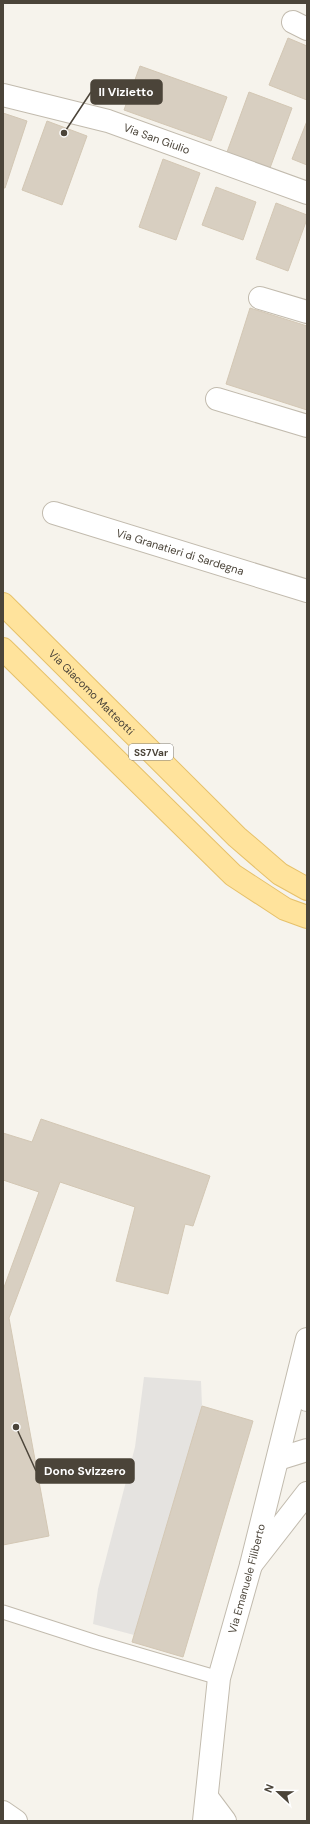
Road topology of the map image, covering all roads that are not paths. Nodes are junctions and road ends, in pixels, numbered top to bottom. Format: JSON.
{"nodes":[{"id":1,"x":3,"y":95,"type":"edge"},
{"id":2,"x":307,"y":193,"type":"edge"},
{"id":3,"x":260,"y":298,"type":"dead end"},
{"id":4,"x":307,"y":312,"type":"edge"},
{"id":5,"x":217,"y":399,"type":"dead end"},
{"id":6,"x":307,"y":426,"type":"edge"},
{"id":7,"x":54,"y":514,"type":"dead end"},
{"id":8,"x":307,"y":591,"type":"edge"},
{"id":9,"x":3,"y":604,"type":"edge"},
{"id":10,"x":3,"y":649,"type":"edge"},
{"id":11,"x":307,"y":889,"type":"edge"},
{"id":12,"x":307,"y":917,"type":"edge"},
{"id":13,"x":307,"y":1339,"type":"edge"},
{"id":14,"x":301,"y":1395,"type":"edge"},
{"id":15,"x":307,"y":1450,"type":"edge"},
{"id":16,"x":278,"y":1459,"type":"junction"},
{"id":17,"x":307,"y":1493,"type":"edge"},
{"id":18,"x":251,"y":1565,"type":"junction"},
{"id":19,"x":3,"y":1612,"type":"edge"},
{"id":20,"x":219,"y":1678,"type":"junction"},
{"id":21,"x":207,"y":1797,"type":"junction"},
{"id":22,"x":3,"y":1812,"type":"edge"},
{"id":23,"x":16,"y":1821,"type":"edge"},
{"id":24,"x":204,"y":1821,"type":"edge"},
{"id":25,"x":225,"y":1821,"type":"edge"}],
"edges":[{"from":1,"to":2,"type":"street","name":"Via San Giulio"},
{"from":3,"to":4,"type":"street"},
{"from":5,"to":6,"type":"street"},
{"from":7,"to":8,"type":"street","name":"Via Granatieri di Sardegna"},
{"from":9,"to":11,"type":"main road","name":"Via Giacomo Matteotti","number":"SS7Var"},
{"from":10,"to":12,"type":"main road","number":"SS7Var"},
{"from":13,"to":14,"type":"street","name":"Via Emanuele Filiberto"},
{"from":14,"to":16,"type":"street","name":"Via Emanuele Filiberto"},
{"from":15,"to":16,"type":"street"},
{"from":16,"to":18,"type":"street","name":"Via Emanuele Filiberto"},
{"from":17,"to":18,"type":"street"},
{"from":18,"to":20,"type":"street","name":"Via Emanuele Filiberto"},
{"from":19,"to":20,"type":"lane"},
{"from":20,"to":21,"type":"street","name":"Via Emanuele Filiberto"},
{"from":21,"to":24,"type":"street","name":"Via Emanuele Filiberto"},
{"from":21,"to":25,"type":"street"},
{"from":22,"to":23,"type":"street"}]}
